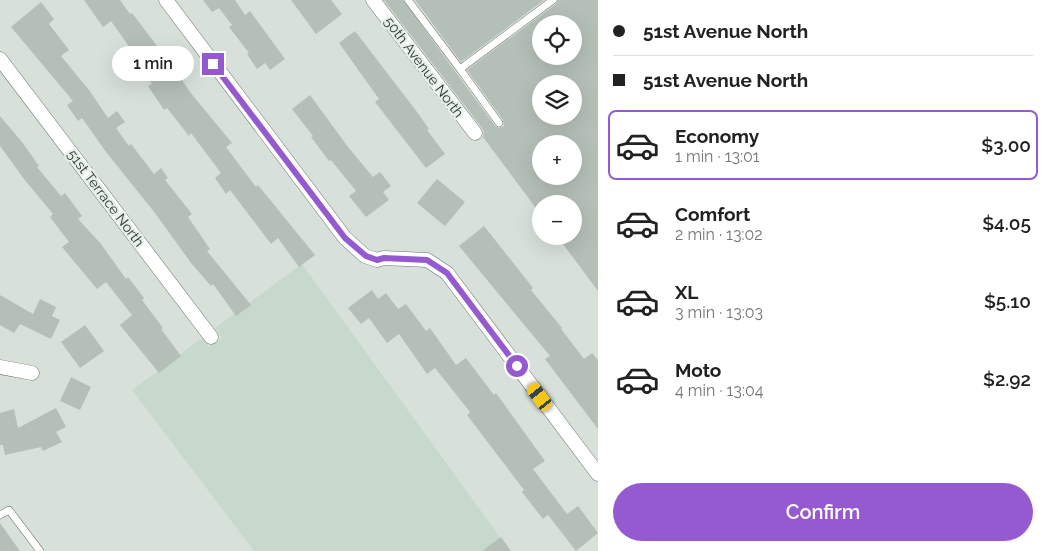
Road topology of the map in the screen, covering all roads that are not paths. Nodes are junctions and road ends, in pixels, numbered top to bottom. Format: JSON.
{"nodes":[{"id":1,"x":166,"y":0,"type":"edge"},
{"id":2,"x":373,"y":0,"type":"edge"},
{"id":3,"x":408,"y":0,"type":"edge"},
{"id":4,"x":553,"y":0,"type":"edge"},
{"id":5,"x":0,"y":59,"type":"edge"},
{"id":6,"x":460,"y":70,"type":"junction"},
{"id":7,"x":499,"y":123,"type":"dead end"},
{"id":8,"x":475,"y":133,"type":"dead end"},
{"id":9,"x":211,"y":337,"type":"dead end"},
{"id":10,"x":0,"y":367,"type":"edge"},
{"id":11,"x":32,"y":374,"type":"dead end"},
{"id":12,"x":598,"y":474,"type":"edge"},
{"id":13,"x":0,"y":515,"type":"edge"},
{"id":14,"x":40,"y":551,"type":"edge"}],
"edges":[{"from":1,"to":12,"type":"street"},
{"from":2,"to":8,"type":"street","name":"50th Avenue North"},
{"from":3,"to":6,"type":"lane"},
{"from":4,"to":6,"type":"lane"},
{"from":5,"to":9,"type":"street","name":"51st Terrace North"},
{"from":6,"to":7,"type":"lane"},
{"from":10,"to":11,"type":"street"},
{"from":13,"to":14,"type":"lane"}]}
